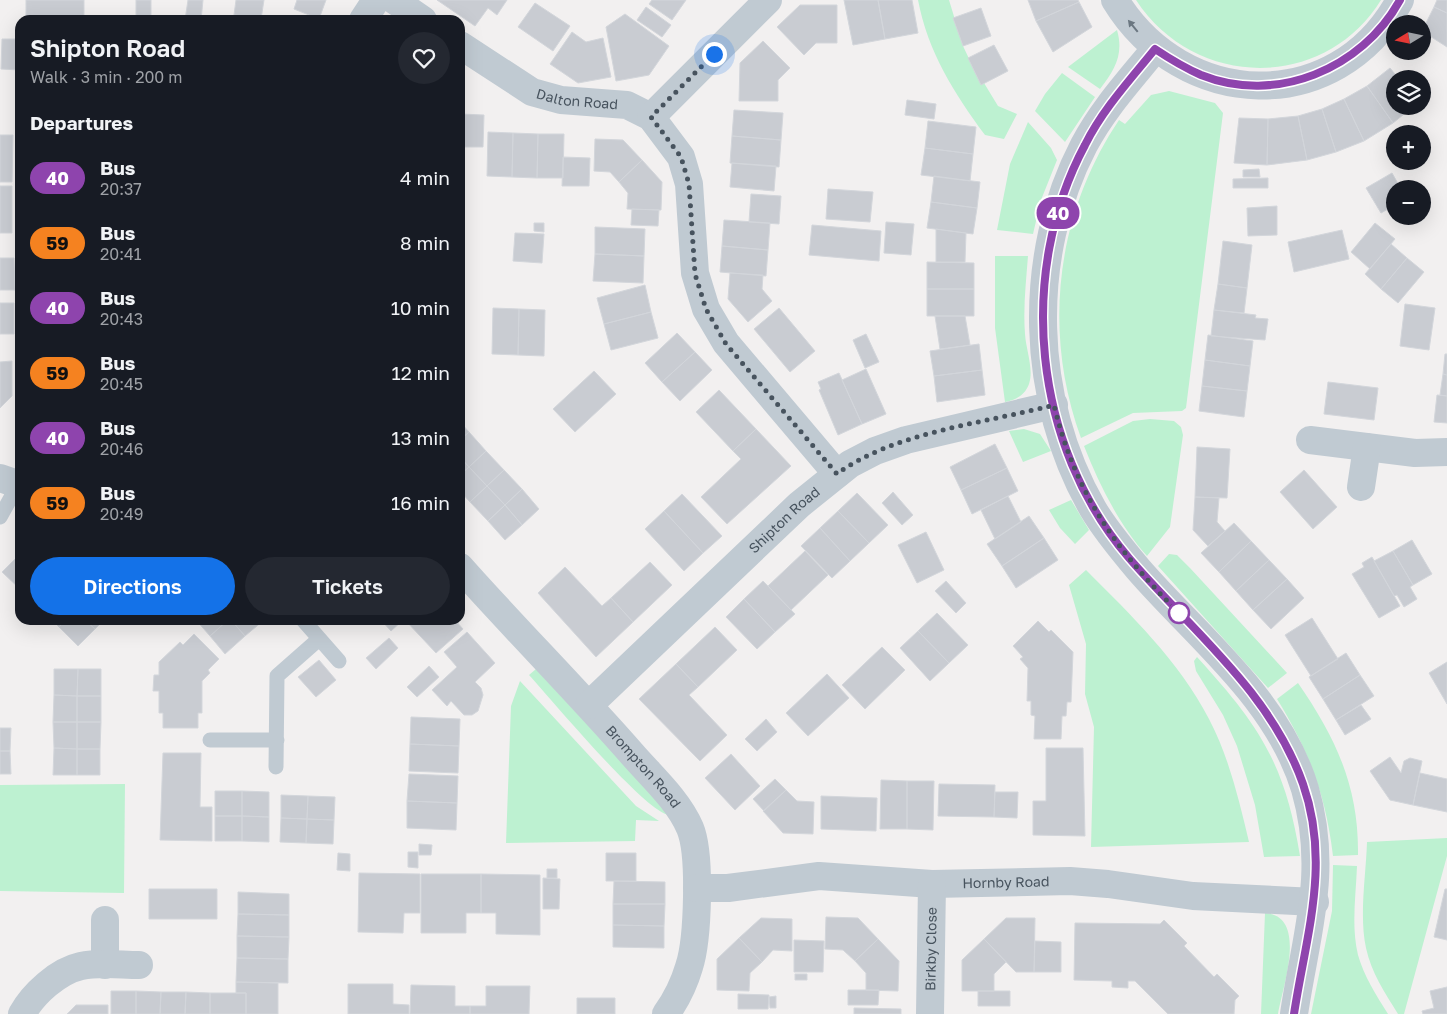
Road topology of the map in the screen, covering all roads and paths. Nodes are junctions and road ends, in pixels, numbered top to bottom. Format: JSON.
{"nodes":[{"id":1,"x":376,"y":0,"type":"edge"},
{"id":2,"x":394,"y":0,"type":"edge"},
{"id":3,"x":1115,"y":0,"type":"edge"},
{"id":4,"x":1400,"y":0,"type":"edge"},
{"id":5,"x":752,"y":5,"type":"edge"},
{"id":6,"x":366,"y":15,"type":"edge"},
{"id":7,"x":416,"y":15,"type":"edge"},
{"id":8,"x":465,"y":48,"type":"edge"},
{"id":9,"x":1155,"y":49,"type":"junction"},
{"id":10,"x":651,"y":117,"type":"junction"},
{"id":11,"x":1054,"y":405,"type":"junction"},
{"id":12,"x":1310,"y":440,"type":"dead end"},
{"id":13,"x":1367,"y":447,"type":"junction"},
{"id":14,"x":1447,"y":452,"type":"edge"},
{"id":15,"x":837,"y":474,"type":"junction"},
{"id":16,"x":13,"y":483,"type":"edge"},
{"id":17,"x":1361,"y":487,"type":"dead end"},
{"id":18,"x":0,"y":517,"type":"edge"},
{"id":19,"x":465,"y":572,"type":"edge"},
{"id":20,"x":307,"y":625,"type":"edge"},
{"id":21,"x":319,"y":639,"type":"junction"},
{"id":22,"x":339,"y":661,"type":"dead end"},
{"id":23,"x":589,"y":705,"type":"junction"},
{"id":24,"x":210,"y":740,"type":"dead end"},
{"id":25,"x":277,"y":740,"type":"junction"},
{"id":26,"x":276,"y":766,"type":"dead end"},
{"id":27,"x":932,"y":884,"type":"junction"},
{"id":28,"x":697,"y":888,"type":"junction"},
{"id":29,"x":1314,"y":902,"type":"junction"},
{"id":30,"x":106,"y":920,"type":"dead end"},
{"id":31,"x":105,"y":965,"type":"junction"},
{"id":32,"x":139,"y":965,"type":"dead end"},
{"id":33,"x":22,"y":1014,"type":"edge"},
{"id":34,"x":666,"y":1014,"type":"edge"},
{"id":35,"x":930,"y":1014,"type":"edge"},
{"id":36,"x":1294,"y":1014,"type":"edge"}],
"edges":[{"from":1,"to":6,"type":"street"},
{"from":2,"to":7,"type":"street"},
{"from":9,"to":3,"type":"street","one_way":true},
{"from":4,"to":9,"type":"street"},
{"from":5,"to":10,"type":"street"},
{"from":8,"to":10,"type":"street","name":"Dalton Road"},
{"from":9,"to":11,"type":"street"},
{"from":10,"to":15,"type":"street","name":"Dalton Road"},
{"from":11,"to":15,"type":"street","name":"Shipton Road"},
{"from":11,"to":29,"type":"street"},
{"from":12,"to":13,"type":"street"},
{"from":13,"to":14,"type":"street"},
{"from":13,"to":17,"type":"street"},
{"from":15,"to":23,"type":"street","name":"Shipton Road"},
{"from":16,"to":18,"type":"lane"},
{"from":19,"to":23,"type":"street","name":"Brompton Road"},
{"from":20,"to":21,"type":"lane"},
{"from":21,"to":22,"type":"lane"},
{"from":21,"to":25,"type":"lane"},
{"from":23,"to":28,"type":"street","name":"Brompton Road"},
{"from":24,"to":25,"type":"lane"},
{"from":25,"to":26,"type":"lane"},
{"from":27,"to":28,"type":"street","name":"Hornby Road"},
{"from":27,"to":29,"type":"street","name":"Hornby Road"},
{"from":27,"to":35,"type":"street","name":"Birkby Close"},
{"from":28,"to":34,"type":"street","name":"Brompton Road"},
{"from":29,"to":36,"type":"street"},
{"from":30,"to":31,"type":"street"},
{"from":31,"to":32,"type":"street"},
{"from":31,"to":33,"type":"street"}]}
